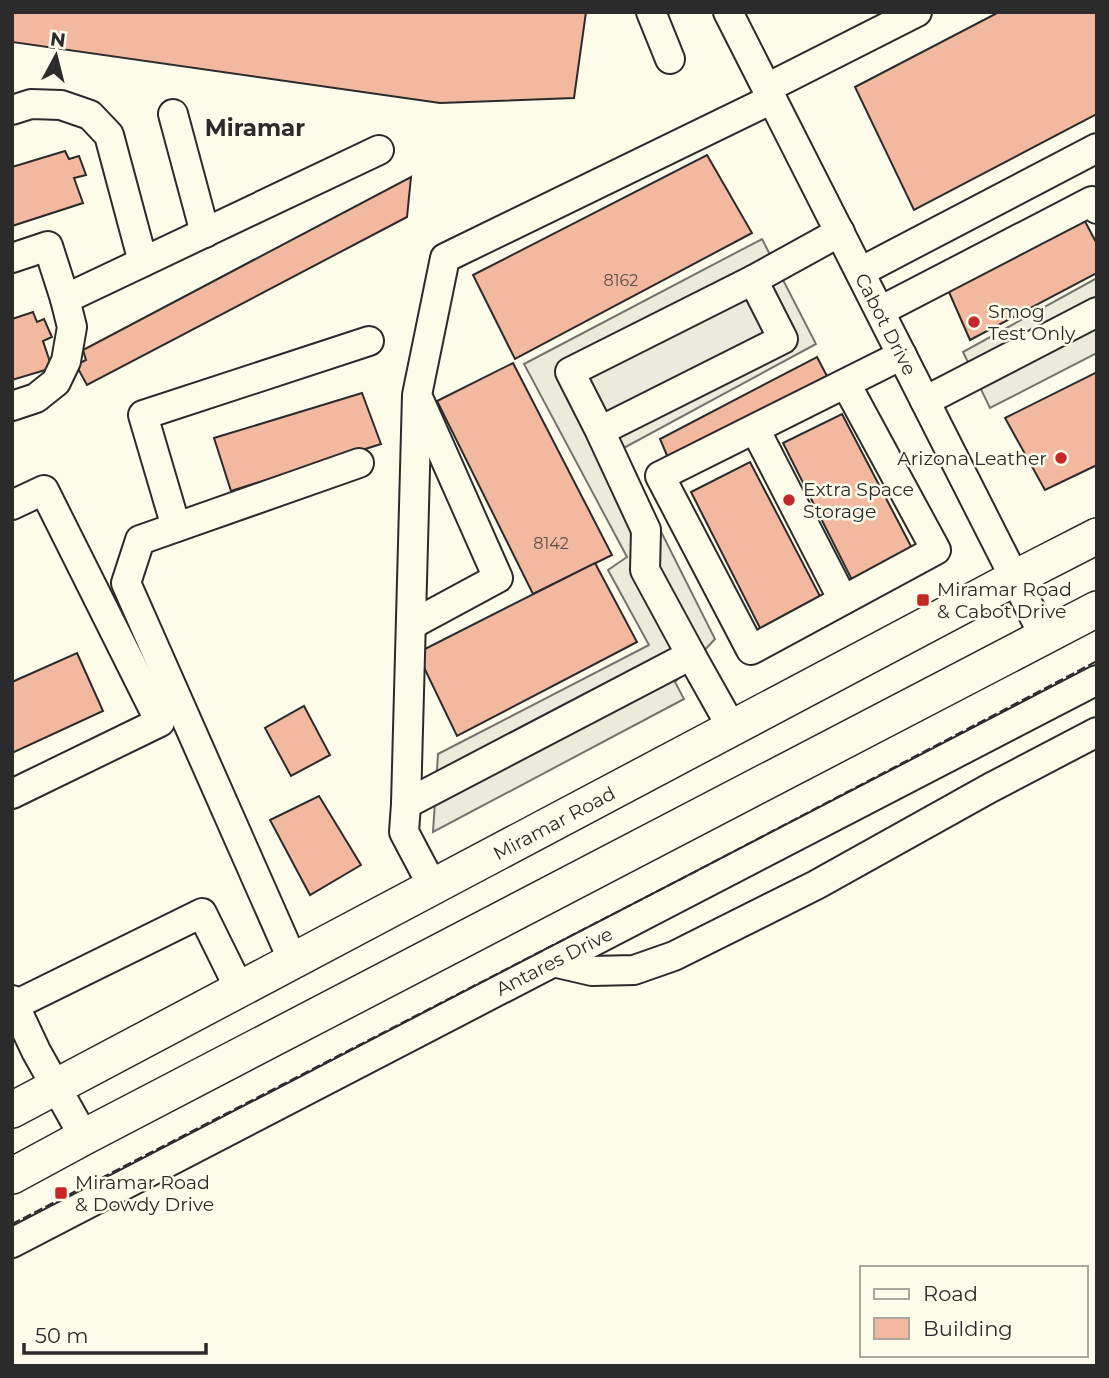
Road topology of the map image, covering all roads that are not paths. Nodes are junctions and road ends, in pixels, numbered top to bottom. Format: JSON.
{"nodes":[{"id":1,"x":651,"y":12,"type":"edge"},
{"id":2,"x":728,"y":12,"type":"edge"},
{"id":3,"x":917,"y":12,"type":"edge"},
{"id":4,"x":670,"y":59,"type":"dead end"},
{"id":5,"x":769,"y":94,"type":"junction"},
{"id":6,"x":12,"y":110,"type":"edge"},
{"id":7,"x":173,"y":114,"type":"dead end"},
{"id":8,"x":1097,"y":148,"type":"edge"},
{"id":9,"x":379,"y":149,"type":"dead end"},
{"id":10,"x":1095,"y":203,"type":"edge"},
{"id":11,"x":840,"y":232,"type":"junction"},
{"id":12,"x":205,"y":233,"type":"junction"},
{"id":13,"x":12,"y":258,"type":"edge"},
{"id":14,"x":143,"y":262,"type":"junction"},
{"id":15,"x":860,"y":272,"type":"junction"},
{"id":16,"x":753,"y":280,"type":"junction"},
{"id":17,"x":65,"y":299,"type":"junction"},
{"id":18,"x":880,"y":311,"type":"junction"},
{"id":19,"x":1097,"y":312,"type":"edge"},
{"id":20,"x":369,"y":341,"type":"dead end"},
{"id":21,"x":902,"y":355,"type":"junction"},
{"id":22,"x":846,"y":383,"type":"junction"},
{"id":23,"x":417,"y":395,"type":"junction"},
{"id":24,"x":925,"y":401,"type":"junction"},
{"id":25,"x":12,"y":406,"type":"edge"},
{"id":26,"x":755,"y":429,"type":"junction"},
{"id":27,"x":600,"y":431,"type":"junction"},
{"id":28,"x":359,"y":463,"type":"dead end"},
{"id":29,"x":12,"y":505,"type":"edge"},
{"id":30,"x":176,"y":527,"type":"junction"},
{"id":31,"x":1097,"y":537,"type":"edge"},
{"id":32,"x":1015,"y":578,"type":"junction"},
{"id":33,"x":843,"y":600,"type":"junction"},
{"id":34,"x":1097,"y":608,"type":"edge"},
{"id":35,"x":411,"y":625,"type":"junction"},
{"id":36,"x":1044,"y":636,"type":"junction"},
{"id":37,"x":691,"y":655,"type":"junction"},
{"id":38,"x":1097,"y":680,"type":"edge"},
{"id":39,"x":732,"y":729,"type":"junction"},
{"id":40,"x":1097,"y":732,"type":"edge"},
{"id":41,"x":12,"y":794,"type":"edge"},
{"id":42,"x":406,"y":804,"type":"junction"},
{"id":43,"x":433,"y":887,"type":"junction"},
{"id":44,"x":293,"y":961,"type":"junction"},
{"id":45,"x":553,"y":962,"type":"junction"},
{"id":46,"x":240,"y":990,"type":"junction"},
{"id":47,"x":13,"y":1002,"type":"edge"},
{"id":48,"x":56,"y":1086,"type":"junction"},
{"id":49,"x":12,"y":1110,"type":"edge"},
{"id":50,"x":84,"y":1137,"type":"junction"},
{"id":51,"x":12,"y":1177,"type":"edge"},
{"id":52,"x":12,"y":1243,"type":"edge"}],
"edges":[{"from":1,"to":4,"type":"street"},
{"from":2,"to":5,"type":"street","name":"Cabot Drive"},
{"from":3,"to":5,"type":"street"},
{"from":5,"to":11,"type":"street","name":"Cabot Drive"},
{"from":5,"to":23,"type":"street"},
{"from":6,"to":14,"type":"street"},
{"from":7,"to":12,"type":"street"},
{"from":8,"to":15,"type":"street"},
{"from":9,"to":12,"type":"street"},
{"from":10,"to":18,"type":"street"},
{"from":11,"to":15,"type":"street","name":"Cabot Drive"},
{"from":11,"to":16,"type":"street"},
{"from":12,"to":14,"type":"street"},
{"from":13,"to":17,"type":"street"},
{"from":14,"to":17,"type":"street"},
{"from":15,"to":18,"type":"street","name":"Cabot Drive"},
{"from":16,"to":27,"type":"street"},
{"from":16,"to":27,"type":"street"},
{"from":17,"to":25,"type":"street"},
{"from":18,"to":21,"type":"street","name":"Cabot Drive"},
{"from":19,"to":24,"type":"street"},
{"from":20,"to":30,"type":"street"},
{"from":21,"to":22,"type":"street"},
{"from":21,"to":24,"type":"street","name":"Cabot Drive"},
{"from":22,"to":26,"type":"street"},
{"from":22,"to":33,"type":"street"},
{"from":23,"to":35,"type":"street"},
{"from":23,"to":35,"type":"street"},
{"from":24,"to":32,"type":"street","name":"Cabot Drive"},
{"from":26,"to":33,"type":"street"},
{"from":26,"to":33,"type":"street"},
{"from":27,"to":37,"type":"street"},
{"from":28,"to":30,"type":"street"},
{"from":29,"to":41,"type":"street"},
{"from":30,"to":44,"type":"street"},
{"from":31,"to":32,"type":"main road","name":"Miramar Road"},
{"from":32,"to":36,"type":"street","name":"Cabot Drive"},
{"from":32,"to":39,"type":"main road","name":"Miramar Road"},
{"from":34,"to":36,"type":"main road"},
{"from":35,"to":42,"type":"street"},
{"from":36,"to":50,"type":"main road"},
{"from":37,"to":39,"type":"street"},
{"from":37,"to":42,"type":"street"},
{"from":38,"to":45,"type":"street","name":"Antares Drive"},
{"from":39,"to":43,"type":"main road","name":"Miramar Road"},
{"from":40,"to":45,"type":"street"},
{"from":42,"to":43,"type":"street"},
{"from":43,"to":44,"type":"main road","name":"Miramar Road"},
{"from":44,"to":46,"type":"main road","name":"Miramar Road"},
{"from":45,"to":52,"type":"street","name":"Antares Drive"},
{"from":46,"to":47,"type":"street"},
{"from":46,"to":48,"type":"main road","name":"Miramar Road"},
{"from":47,"to":48,"type":"street"},
{"from":48,"to":49,"type":"main road","name":"Miramar Road"},
{"from":48,"to":50,"type":"street"},
{"from":50,"to":51,"type":"main road"}]}
